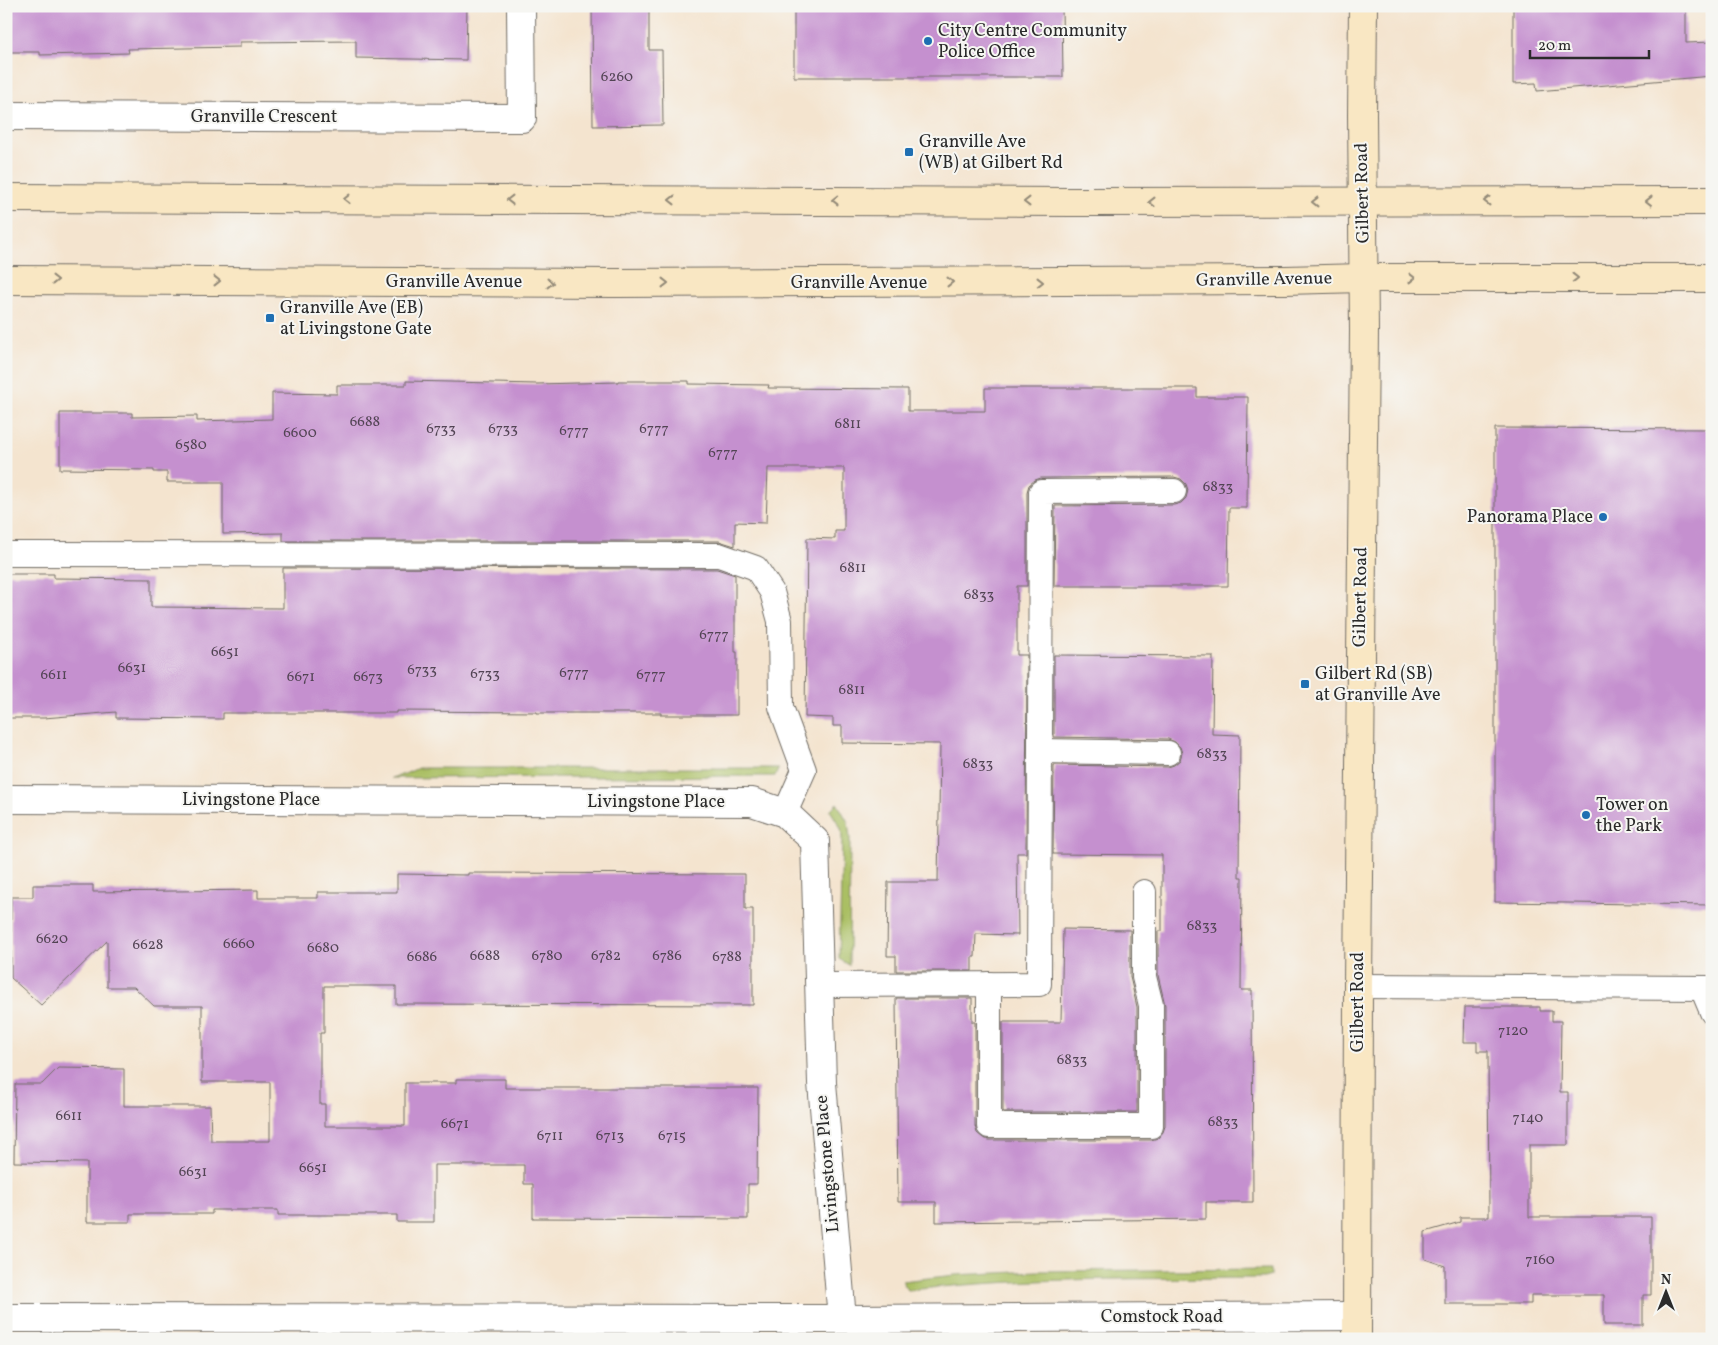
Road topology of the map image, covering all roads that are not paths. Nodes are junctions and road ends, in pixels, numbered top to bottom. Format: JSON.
{"nodes":[{"id":1,"x":521,"y":6,"type":"edge"},
{"id":2,"x":1363,"y":6,"type":"edge"},
{"id":3,"x":6,"y":116,"type":"edge"},
{"id":4,"x":6,"y":198,"type":"edge"},
{"id":5,"x":1363,"y":201,"type":"junction"},
{"id":6,"x":1712,"y":201,"type":"edge"},
{"id":7,"x":1363,"y":278,"type":"junction"},
{"id":8,"x":1712,"y":278,"type":"edge"},
{"id":9,"x":6,"y":280,"type":"edge"},
{"id":10,"x":1174,"y":491,"type":"dead end"},
{"id":11,"x":6,"y":554,"type":"edge"},
{"id":12,"x":1040,"y":751,"type":"junction"},
{"id":13,"x":1168,"y":753,"type":"dead end"},
{"id":14,"x":6,"y":799,"type":"edge"},
{"id":15,"x":786,"y":813,"type":"junction"},
{"id":16,"x":1144,"y":892,"type":"dead end"},
{"id":17,"x":989,"y":984,"type":"junction"},
{"id":18,"x":818,"y":985,"type":"junction"},
{"id":19,"x":1358,"y":986,"type":"junction"},
{"id":20,"x":1707,"y":988,"type":"edge"},
{"id":21,"x":1712,"y":1012,"type":"edge"},
{"id":22,"x":6,"y":1318,"type":"edge"},
{"id":23,"x":842,"y":1319,"type":"junction"},
{"id":24,"x":1357,"y":1328,"type":"edge"}],
"edges":[{"from":1,"to":3,"type":"street","name":"Granville Crescent"},
{"from":2,"to":5,"type":"main road","name":"Gilbert Road"},
{"from":5,"to":4,"type":"main road","one_way":true},
{"from":6,"to":5,"type":"main road","one_way":true},
{"from":5,"to":7,"type":"main road","name":"Gilbert Road"},
{"from":7,"to":8,"type":"main road","name":"Granville Avenue","one_way":true},
{"from":9,"to":7,"type":"main road","name":"Granville Avenue","one_way":true},
{"from":7,"to":19,"type":"main road","name":"Gilbert Road"},
{"from":10,"to":12,"type":"lane"},
{"from":11,"to":15,"type":"lane"},
{"from":12,"to":13,"type":"lane"},
{"from":12,"to":17,"type":"lane"},
{"from":14,"to":15,"type":"street","name":"Livingstone Place"},
{"from":15,"to":18,"type":"street","name":"Livingstone Place"},
{"from":16,"to":17,"type":"lane"},
{"from":17,"to":18,"type":"lane"},
{"from":18,"to":23,"type":"street","name":"Livingstone Place"},
{"from":19,"to":20,"type":"lane"},
{"from":19,"to":24,"type":"main road","name":"Gilbert Road"},
{"from":20,"to":21,"type":"lane"},
{"from":22,"to":23,"type":"street","name":"Comstock Road"},
{"from":23,"to":24,"type":"street","name":"Comstock Road"}]}
